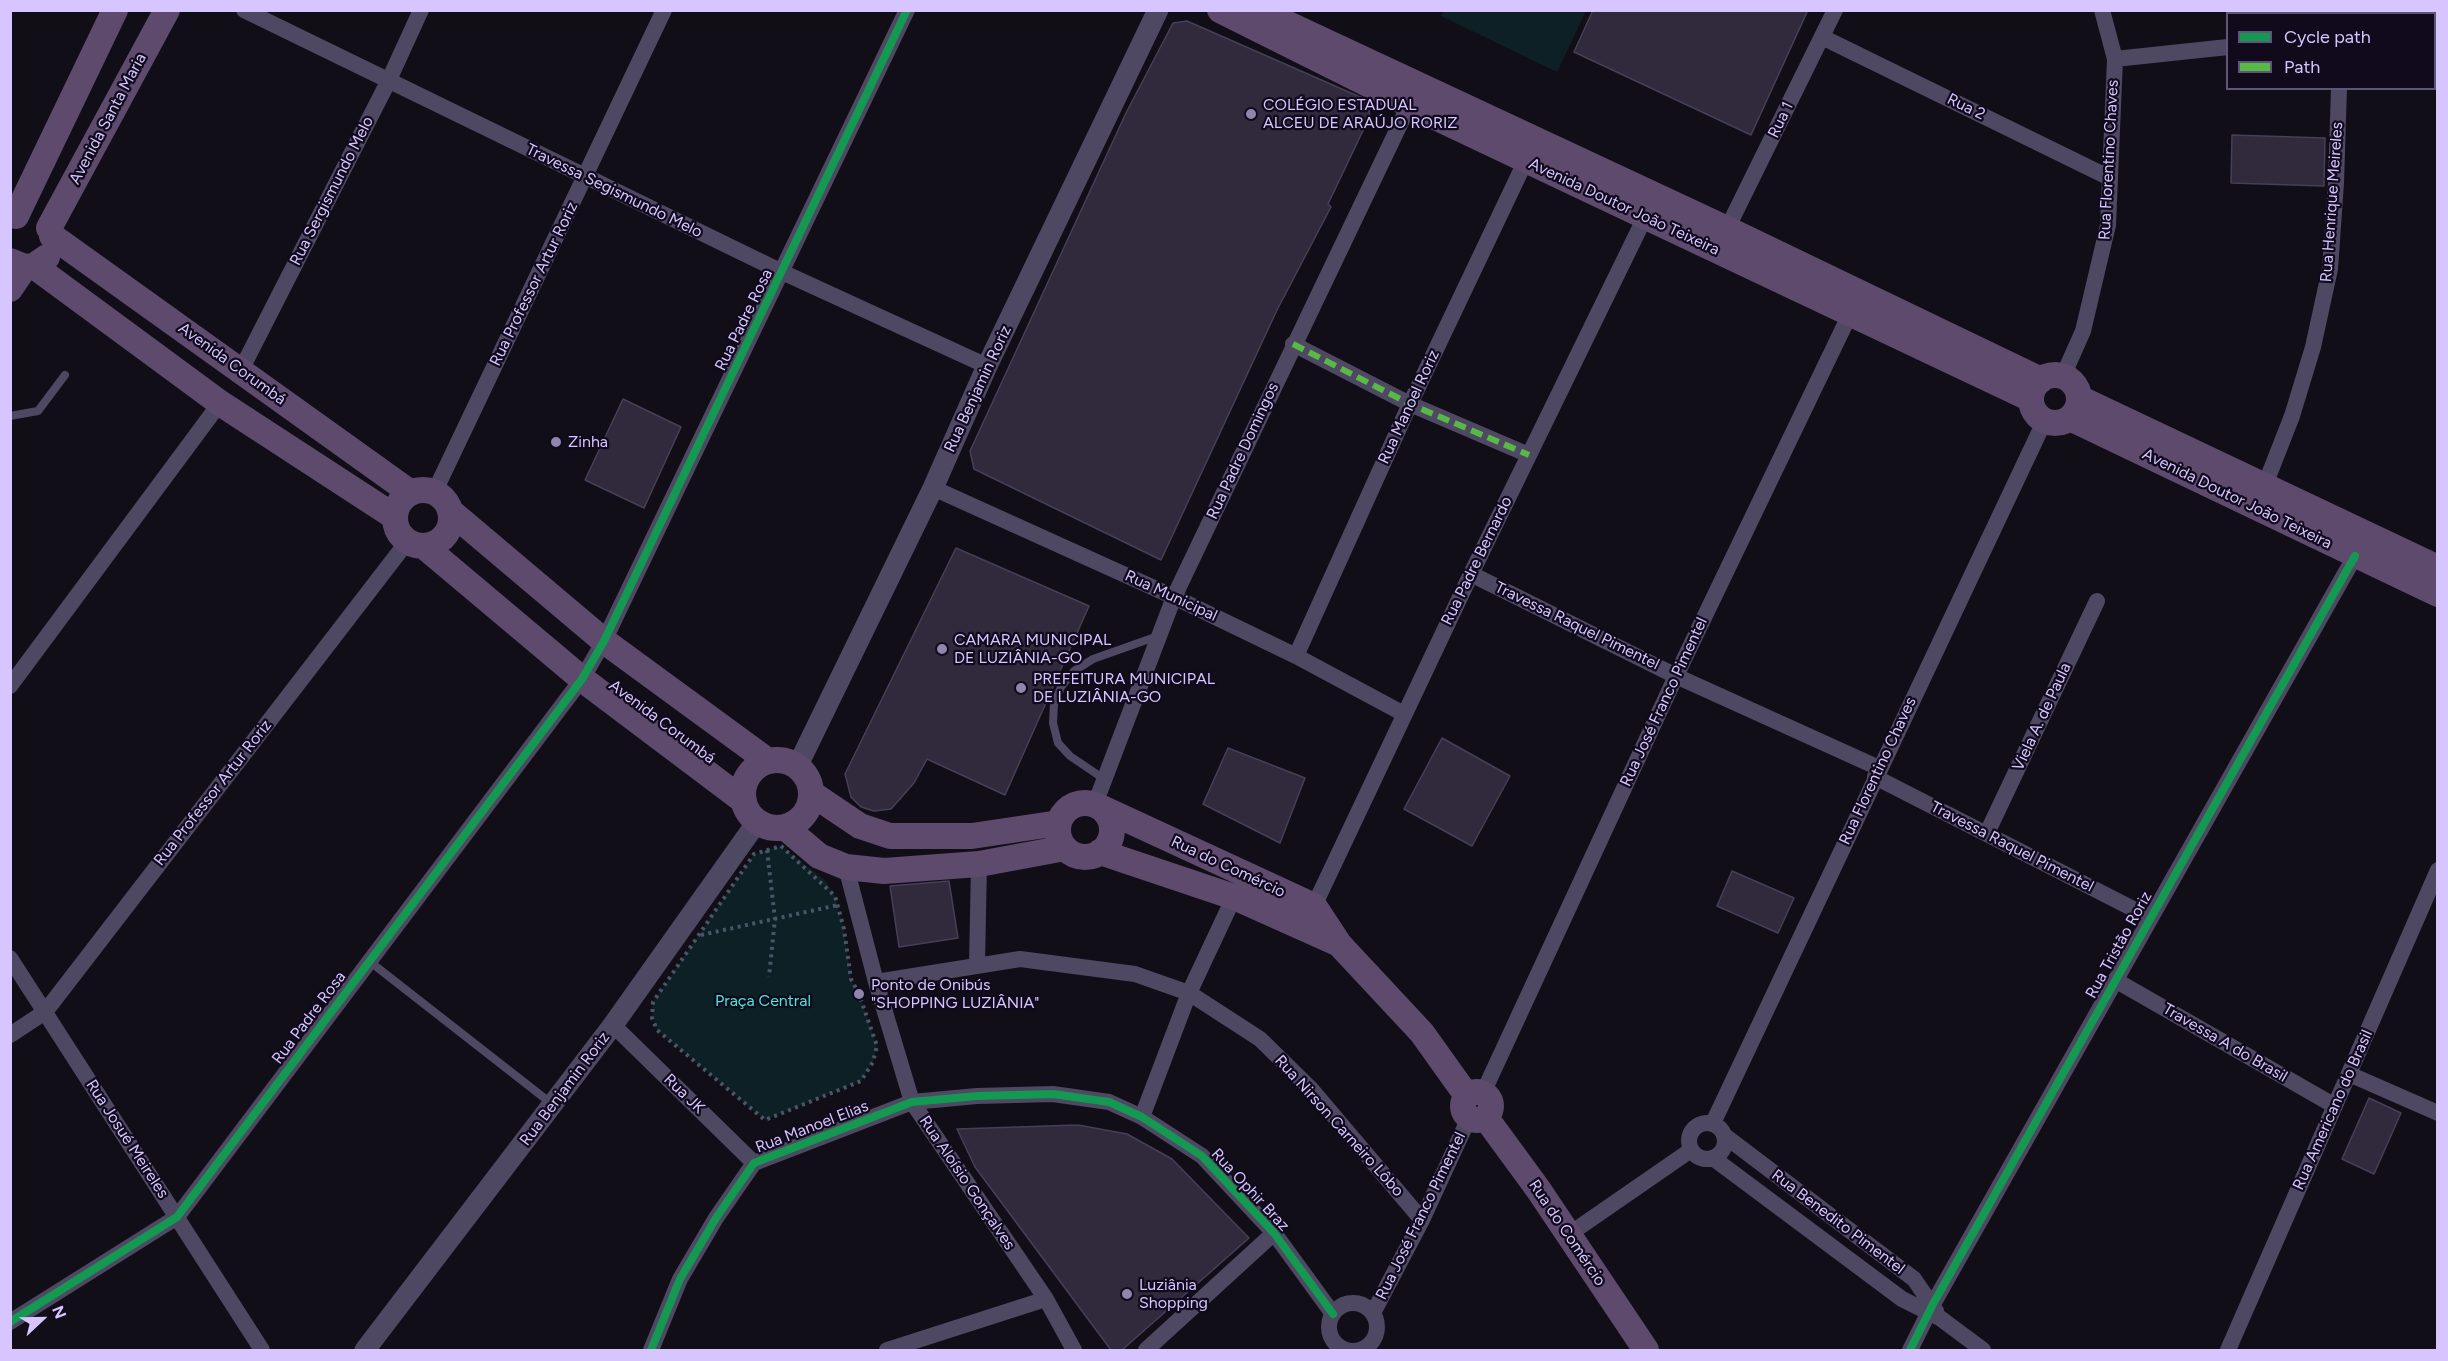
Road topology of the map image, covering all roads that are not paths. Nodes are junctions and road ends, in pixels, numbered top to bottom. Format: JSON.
{"nodes":[{"id":1,"x":114,"y":10,"type":"edge"},
{"id":2,"x":167,"y":10,"type":"edge"},
{"id":3,"x":244,"y":10,"type":"edge"},
{"id":4,"x":421,"y":10,"type":"edge"},
{"id":5,"x":664,"y":10,"type":"edge"},
{"id":6,"x":907,"y":10,"type":"edge"},
{"id":7,"x":1158,"y":10,"type":"edge"},
{"id":8,"x":1220,"y":10,"type":"edge"},
{"id":9,"x":1258,"y":10,"type":"edge"},
{"id":10,"x":1835,"y":10,"type":"edge"},
{"id":11,"x":2102,"y":10,"type":"edge"},
{"id":12,"x":1822,"y":37,"type":"junction"},
{"id":13,"x":2226,"y":47,"type":"edge"},
{"id":14,"x":2115,"y":59,"type":"junction"},
{"id":15,"x":388,"y":82,"type":"junction"},
{"id":16,"x":2339,"y":90,"type":"edge"},
{"id":17,"x":1414,"y":95,"type":"junction"},
{"id":18,"x":1526,"y":160,"type":"junction"},
{"id":19,"x":586,"y":177,"type":"junction"},
{"id":20,"x":2110,"y":178,"type":"junction"},
{"id":21,"x":1651,"y":206,"type":"junction"},
{"id":22,"x":13,"y":218,"type":"edge"},
{"id":23,"x":1727,"y":229,"type":"junction"},
{"id":24,"x":51,"y":232,"type":"junction"},
{"id":25,"x":23,"y":264,"type":"edge"},
{"id":26,"x":782,"y":272,"type":"junction"},
{"id":27,"x":10,"y":289,"type":"edge"},
{"id":28,"x":1850,"y":314,"type":"junction"},
{"id":29,"x":1293,"y":344,"type":"junction"},
{"id":30,"x":987,"y":366,"type":"junction"},
{"id":31,"x":241,"y":370,"type":"junction"},
{"id":32,"x":65,"y":375,"type":"dead end"},
{"id":33,"x":2045,"y":394,"type":"junction"},
{"id":34,"x":220,"y":403,"type":"junction"},
{"id":35,"x":1410,"y":404,"type":"junction"},
{"id":36,"x":2075,"y":408,"type":"junction"},
{"id":37,"x":10,"y":416,"type":"edge"},
{"id":38,"x":1528,"y":455,"type":"junction"},
{"id":39,"x":2265,"y":485,"type":"junction"},
{"id":40,"x":933,"y":488,"type":"junction"},
{"id":41,"x":432,"y":499,"type":"junction"},
{"id":42,"x":395,"y":517,"type":"junction"},
{"id":43,"x":416,"y":544,"type":"junction"},
{"id":44,"x":2355,"y":556,"type":"junction"},
{"id":45,"x":2438,"y":568,"type":"edge"},
{"id":46,"x":1471,"y":574,"type":"junction"},
{"id":47,"x":2438,"y":594,"type":"edge"},
{"id":48,"x":1174,"y":597,"type":"junction"},
{"id":49,"x":2097,"y":601,"type":"dead end"},
{"id":50,"x":1159,"y":635,"type":"junction"},
{"id":51,"x":604,"y":641,"type":"junction"},
{"id":52,"x":1296,"y":656,"type":"junction"},
{"id":53,"x":1676,"y":675,"type":"junction"},
{"id":54,"x":582,"y":679,"type":"junction"},
{"id":55,"x":10,"y":686,"type":"edge"},
{"id":56,"x":1404,"y":714,"type":"junction"},
{"id":57,"x":768,"y":762,"type":"junction"},
{"id":58,"x":797,"y":767,"type":"junction"},
{"id":59,"x":1877,"y":773,"type":"junction"},
{"id":60,"x":1104,"y":779,"type":"junction"},
{"id":61,"x":811,"y":793,"type":"junction"},
{"id":62,"x":1098,"y":806,"type":"junction"},
{"id":63,"x":751,"y":812,"type":"junction"},
{"id":64,"x":1059,"y":823,"type":"junction"},
{"id":65,"x":786,"y":828,"type":"junction"},
{"id":66,"x":1987,"y":833,"type":"junction"},
{"id":67,"x":1065,"y":848,"type":"junction"},
{"id":68,"x":1100,"y":852,"type":"junction"},
{"id":69,"x":979,"y":864,"type":"junction"},
{"id":70,"x":846,"y":867,"type":"junction"},
{"id":71,"x":2438,"y":870,"type":"edge"},
{"id":72,"x":1234,"y":897,"type":"junction"},
{"id":73,"x":1314,"y":906,"type":"junction"},
{"id":74,"x":2149,"y":917,"type":"junction"},
{"id":75,"x":1338,"y":944,"type":"junction"},
{"id":76,"x":10,"y":957,"type":"edge"},
{"id":77,"x":369,"y":961,"type":"junction"},
{"id":78,"x":978,"y":965,"type":"junction"},
{"id":79,"x":2115,"y":980,"type":"junction"},
{"id":80,"x":876,"y":982,"type":"junction"},
{"id":81,"x":1189,"y":993,"type":"junction"},
{"id":82,"x":45,"y":1012,"type":"junction"},
{"id":83,"x":613,"y":1025,"type":"junction"},
{"id":84,"x":10,"y":1035,"type":"edge"},
{"id":85,"x":2349,"y":1074,"type":"junction"},
{"id":86,"x":912,"y":1102,"type":"junction"},
{"id":87,"x":552,"y":1104,"type":"junction"},
{"id":88,"x":1476,"y":1106,"type":"junction"},
{"id":89,"x":2335,"y":1106,"type":"junction"},
{"id":90,"x":2438,"y":1113,"type":"edge"},
{"id":91,"x":1142,"y":1117,"type":"junction"},
{"id":92,"x":1713,"y":1123,"type":"junction"},
{"id":93,"x":1725,"y":1136,"type":"junction"},
{"id":94,"x":1691,"y":1150,"type":"junction"},
{"id":95,"x":1713,"y":1158,"type":"junction"},
{"id":96,"x":754,"y":1163,"type":"junction"},
{"id":97,"x":177,"y":1217,"type":"junction"},
{"id":98,"x":1422,"y":1220,"type":"junction"},
{"id":99,"x":1274,"y":1233,"type":"junction"},
{"id":100,"x":1568,"y":1234,"type":"junction"},
{"id":101,"x":1046,"y":1299,"type":"junction"},
{"id":102,"x":1934,"y":1311,"type":"junction"},
{"id":103,"x":1373,"y":1313,"type":"junction"},
{"id":104,"x":1333,"y":1314,"type":"junction"},
{"id":105,"x":10,"y":1322,"type":"edge"},
{"id":106,"x":262,"y":1350,"type":"edge"},
{"id":107,"x":365,"y":1350,"type":"edge"},
{"id":108,"x":651,"y":1350,"type":"edge"},
{"id":109,"x":887,"y":1350,"type":"edge"},
{"id":110,"x":1074,"y":1350,"type":"edge"},
{"id":111,"x":1146,"y":1350,"type":"edge"},
{"id":112,"x":1344,"y":1350,"type":"edge"},
{"id":113,"x":1646,"y":1350,"type":"edge"},
{"id":114,"x":1910,"y":1350,"type":"edge"},
{"id":115,"x":1983,"y":1350,"type":"edge"},
{"id":116,"x":2228,"y":1350,"type":"edge"}],
"edges":[{"from":1,"to":22,"type":"main road"},
{"from":2,"to":24,"type":"main road","name":"Avenida Santa Maria"},
{"from":3,"to":15,"type":"street","name":"Travessa Segismundo Melo"},
{"from":4,"to":15,"type":"street","name":"Rua Sergismundo Melo"},
{"from":5,"to":19,"type":"street","name":"Rua Professor Artur Roriz"},
{"from":6,"to":26,"type":"street","name":"Rua Padre Rosa"},
{"from":7,"to":30,"type":"street","name":"Rua Benjamin Roriz"},
{"from":8,"to":17,"type":"main road","name":"Avenida Doutor João Teixeira"},
{"from":9,"to":17,"type":"main road","name":"Avenida Doutor João Teixeira"},
{"from":10,"to":12,"type":"street","name":"Rua 1"},
{"from":11,"to":14,"type":"street","name":"Rua Florentino Chaves"},
{"from":12,"to":20,"type":"street","name":"Rua 2"},
{"from":12,"to":23,"type":"street","name":"Rua 1"},
{"from":13,"to":14,"type":"street"},
{"from":14,"to":20,"type":"street","name":"Rua Florentino Chaves"},
{"from":15,"to":19,"type":"street","name":"Travessa Segismundo Melo"},
{"from":15,"to":31,"type":"street","name":"Rua Sergismundo Melo"},
{"from":16,"to":39,"type":"street","name":"Rua Henrique Meireles"},
{"from":17,"to":18,"type":"main road","name":"Avenida Doutor João Teixeira"},
{"from":17,"to":21,"type":"main road","name":"Avenida Doutor João Teixeira"},
{"from":17,"to":29,"type":"street","name":"Rua Padre Domingos"},
{"from":18,"to":21,"type":"main road","name":"Avenida Doutor João Teixeira"},
{"from":18,"to":35,"type":"street","name":"Rua Manoel Roriz"},
{"from":19,"to":26,"type":"street","name":"Travessa Segismundo Melo"},
{"from":19,"to":41,"type":"street","name":"Rua Professor Artur Roriz"},
{"from":20,"to":33,"type":"street","name":"Rua Florentino Chaves"},
{"from":21,"to":23,"type":"main road","name":"Avenida Doutor João Teixeira"},
{"from":21,"to":28,"type":"main road","name":"Avenida Doutor João Teixeira"},
{"from":21,"to":38,"type":"street","name":"Rua Padre Bernardo"},
{"from":22,"to":24,"type":"main road","name":"Avenida Corumbá"},
{"from":23,"to":33,"type":"main road","name":"Avenida Doutor João Teixeira"},
{"from":24,"to":25,"type":"main road","name":"Avenida Santa Maria"},
{"from":24,"to":31,"type":"main road","name":"Avenida Corumbá"},
{"from":25,"to":27,"type":"main road"},
{"from":25,"to":34,"type":"main road"},
{"from":26,"to":30,"type":"street","name":"Travessa Segismundo Melo"},
{"from":26,"to":51,"type":"street","name":"Rua Padre Rosa"},
{"from":28,"to":33,"type":"main road","name":"Avenida Doutor João Teixeira"},
{"from":28,"to":53,"type":"street","name":"Rua José Franco Pimentel"},
{"from":29,"to":35,"type":"street"},
{"from":29,"to":48,"type":"street","name":"Rua Padre Domingos"},
{"from":30,"to":40,"type":"street","name":"Rua Benjamin Roriz"},
{"from":31,"to":41,"type":"main road","name":"Avenida Corumbá"},
{"from":32,"to":37,"type":"lane"},
{"from":33,"to":36,"type":"main road"},
{"from":33,"to":36,"type":"main road"},
{"from":33,"to":59,"type":"street","name":"Rua Florentino Chaves"},
{"from":34,"to":42,"type":"main road"},
{"from":34,"to":55,"type":"street"},
{"from":35,"to":38,"type":"street"},
{"from":35,"to":52,"type":"street","name":"Rua Manoel Roriz"},
{"from":36,"to":39,"type":"main road","name":"Avenida Doutor João Teixeira"},
{"from":36,"to":44,"type":"main road","name":"Avenida Doutor João Teixeira"},
{"from":38,"to":46,"type":"street","name":"Rua Padre Bernardo"},
{"from":39,"to":45,"type":"main road","name":"Avenida Doutor João Teixeira"},
{"from":40,"to":48,"type":"street","name":"Rua Municipal"},
{"from":40,"to":58,"type":"street","name":"Rua Benjamin Roriz"},
{"from":41,"to":42,"type":"main road"},
{"from":41,"to":43,"type":"main road"},
{"from":41,"to":51,"type":"main road","name":"Avenida Corumbá"},
{"from":42,"to":43,"type":"main road","name":"Avenida Corumbá"},
{"from":43,"to":54,"type":"main road","name":"Avenida Corumbá"},
{"from":43,"to":82,"type":"street","name":"Rua Professor Artur Roriz"},
{"from":44,"to":47,"type":"main road","name":"Avenida Doutor João Teixeira"},
{"from":44,"to":74,"type":"street","name":"Rua Tristão Roriz"},
{"from":46,"to":53,"type":"street","name":"Travessa Raquel Pimentel"},
{"from":46,"to":56,"type":"street","name":"Rua Padre Bernardo"},
{"from":48,"to":50,"type":"street","name":"Rua Padre Domingos"},
{"from":48,"to":52,"type":"street","name":"Rua Municipal"},
{"from":49,"to":66,"type":"street","name":"Viela A. de Paula"},
{"from":50,"to":60,"type":"street","name":"Rua Padre Domingos"},
{"from":50,"to":60,"type":"lane"},
{"from":51,"to":54,"type":"street","name":"Rua Padre Rosa"},
{"from":51,"to":57,"type":"main road","name":"Avenida Corumbá"},
{"from":52,"to":56,"type":"street","name":"Rua Municipal"},
{"from":53,"to":59,"type":"street","name":"Travessa Raquel Pimentel"},
{"from":53,"to":88,"type":"street","name":"Rua José Franco Pimentel"},
{"from":54,"to":63,"type":"main road","name":"Avenida Corumbá"},
{"from":54,"to":77,"type":"street","name":"Rua Padre Rosa"},
{"from":56,"to":73,"type":"street","name":"Rua Padre Bernardo"},
{"from":57,"to":58,"type":"main road","name":"Avenida Corumbá"},
{"from":57,"to":63,"type":"main road"},
{"from":58,"to":61,"type":"main road"},
{"from":59,"to":66,"type":"street","name":"Travessa Raquel Pimentel"},
{"from":59,"to":92,"type":"street","name":"Rua Florentino Chaves"},
{"from":60,"to":62,"type":"street","name":"Rua Padre Domingos"},
{"from":61,"to":64,"type":"main road"},
{"from":61,"to":65,"type":"main road"},
{"from":62,"to":64,"type":"main road"},
{"from":62,"to":68,"type":"main road"},
{"from":62,"to":73,"type":"main road","name":"Rua do Comércio"},
{"from":63,"to":65,"type":"main road","name":"Avenida Corumbá"},
{"from":63,"to":83,"type":"street","name":"Rua Benjamin Roriz"},
{"from":64,"to":67,"type":"main road"},
{"from":65,"to":70,"type":"main road","name":"Avenida Corumbá"},
{"from":66,"to":74,"type":"street","name":"Travessa Raquel Pimentel"},
{"from":67,"to":68,"type":"main road"},
{"from":67,"to":69,"type":"main road","name":"Avenida Corumbá"},
{"from":68,"to":72,"type":"main road","name":"Rua do Comércio"},
{"from":69,"to":70,"type":"main road","name":"Avenida Corumbá"},
{"from":69,"to":78,"type":"street"},
{"from":70,"to":80,"type":"street","name":"Rua Aloísio Gonçalves"},
{"from":71,"to":85,"type":"street","name":"Rua Americano do Brasil"},
{"from":72,"to":75,"type":"main road","name":"Rua do Comércio"},
{"from":72,"to":81,"type":"street"},
{"from":73,"to":75,"type":"main road","name":"Rua do Comércio"},
{"from":74,"to":79,"type":"street","name":"Rua Tristão Roriz"},
{"from":75,"to":88,"type":"main road","name":"Rua do Comércio"},
{"from":76,"to":82,"type":"street","name":"Rua Josué Meireles"},
{"from":77,"to":87,"type":"lane"},
{"from":77,"to":97,"type":"street","name":"Rua Padre Rosa"},
{"from":78,"to":80,"type":"street","name":"Rua Nirson Carneiro Lôbo"},
{"from":78,"to":81,"type":"street","name":"Rua Nirson Carneiro Lôbo"},
{"from":79,"to":89,"type":"street","name":"Travessa A do Brasil"},
{"from":79,"to":102,"type":"street","name":"Rua Tristão Roriz"},
{"from":80,"to":86,"type":"street","name":"Rua Aloísio Gonçalves"},
{"from":81,"to":91,"type":"street"},
{"from":81,"to":98,"type":"street","name":"Rua Nirson Carneiro Lôbo"},
{"from":82,"to":84,"type":"street","name":"Rua Professor Artur Roriz"},
{"from":82,"to":97,"type":"street","name":"Rua Josué Meireles"},
{"from":83,"to":87,"type":"street","name":"Rua Benjamin Roriz"},
{"from":83,"to":96,"type":"street","name":"Rua JK"},
{"from":85,"to":89,"type":"street","name":"Rua Americano do Brasil"},
{"from":85,"to":90,"type":"street"},
{"from":86,"to":91,"type":"street","name":"Rua Ophir Braz"},
{"from":86,"to":96,"type":"street","name":"Rua Manoel Elias"},
{"from":86,"to":101,"type":"street","name":"Rua Aloísio Gonçalves"},
{"from":87,"to":107,"type":"street","name":"Rua Benjamin Roriz"},
{"from":88,"to":98,"type":"street","name":"Rua José Franco Pimentel"},
{"from":88,"to":100,"type":"main road","name":"Rua do Comércio"},
{"from":89,"to":116,"type":"street","name":"Rua Americano do Brasil"},
{"from":91,"to":99,"type":"street","name":"Rua Ophir Braz"},
{"from":92,"to":93,"type":"street"},
{"from":92,"to":94,"type":"street"},
{"from":93,"to":95,"type":"street"},
{"from":93,"to":102,"type":"street","name":"Rua Benedito Pimentel"},
{"from":94,"to":95,"type":"street"},
{"from":94,"to":100,"type":"street"},
{"from":95,"to":102,"type":"street","name":"Rua Benedito Pimentel"},
{"from":96,"to":108,"type":"street","name":"Rua Manoel Elias"},
{"from":97,"to":105,"type":"street","name":"Rua Padre Rosa"},
{"from":97,"to":106,"type":"street","name":"Rua Josué Meireles"},
{"from":98,"to":103,"type":"street","name":"Rua José Franco Pimentel"},
{"from":99,"to":104,"type":"street","name":"Rua Ophir Braz"},
{"from":99,"to":111,"type":"street"},
{"from":100,"to":113,"type":"main road","name":"Rua do Comércio"},
{"from":101,"to":109,"type":"street"},
{"from":101,"to":110,"type":"street","name":"Rua Aloísio Gonçalves"},
{"from":102,"to":114,"type":"street","name":"Rua Tristão Roriz"},
{"from":102,"to":115,"type":"street","name":"Rua Benedito Pimentel"},
{"from":103,"to":104,"type":"street"},
{"from":103,"to":112,"type":"street"},
{"from":104,"to":112,"type":"street"}]}
